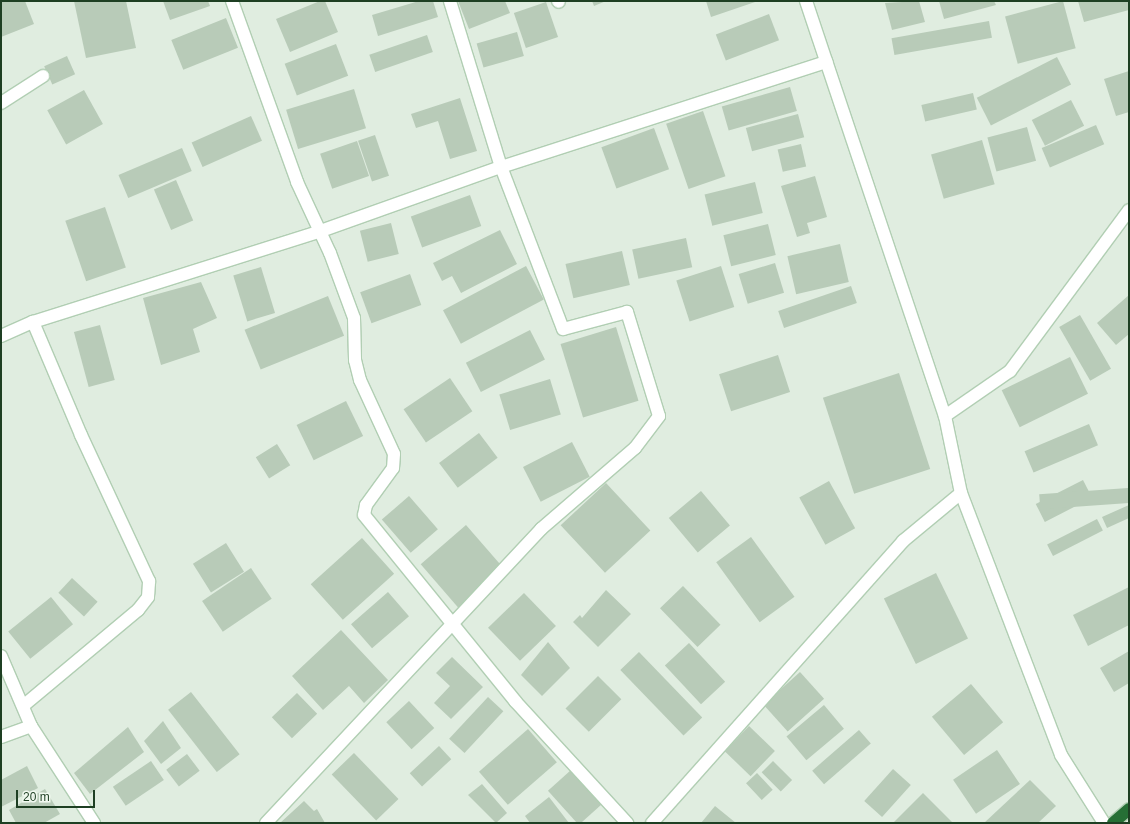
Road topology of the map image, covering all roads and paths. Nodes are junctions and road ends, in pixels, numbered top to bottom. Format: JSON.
{"nodes":[{"id":1,"x":232,"y":1,"type":"edge"},
{"id":2,"x":450,"y":1,"type":"edge"},
{"id":3,"x":806,"y":1,"type":"edge"},
{"id":4,"x":827,"y":62,"type":"junction"},
{"id":5,"x":43,"y":76,"type":"dead end"},
{"id":6,"x":1,"y":102,"type":"edge"},
{"id":7,"x":501,"y":167,"type":"junction"},
{"id":8,"x":1129,"y":210,"type":"edge"},
{"id":9,"x":318,"y":232,"type":"junction"},
{"id":10,"x":33,"y":322,"type":"junction"},
{"id":11,"x":1,"y":336,"type":"edge"},
{"id":12,"x":945,"y":416,"type":"junction"},
{"id":13,"x":961,"y":493,"type":"junction"},
{"id":14,"x":454,"y":624,"type":"junction"},
{"id":15,"x":1,"y":656,"type":"edge"},
{"id":16,"x":24,"y":706,"type":"junction"},
{"id":17,"x":31,"y":726,"type":"junction"},
{"id":18,"x":1,"y":737,"type":"edge"},
{"id":19,"x":1129,"y":808,"type":"edge"},
{"id":20,"x":94,"y":823,"type":"edge"},
{"id":21,"x":266,"y":823,"type":"edge"},
{"id":22,"x":627,"y":823,"type":"edge"},
{"id":23,"x":652,"y":823,"type":"edge"},
{"id":24,"x":1104,"y":823,"type":"edge"},
{"id":25,"x":1113,"y":823,"type":"edge"}],
"edges":[{"from":1,"to":9,"type":"street"},
{"from":2,"to":7,"type":"street"},
{"from":3,"to":4,"type":"street"},
{"from":4,"to":7,"type":"street"},
{"from":4,"to":12,"type":"street"},
{"from":5,"to":6,"type":"street"},
{"from":7,"to":9,"type":"street"},
{"from":7,"to":14,"type":"street"},
{"from":8,"to":12,"type":"street"},
{"from":9,"to":10,"type":"street"},
{"from":9,"to":14,"type":"street"},
{"from":10,"to":11,"type":"street"},
{"from":10,"to":16,"type":"street"},
{"from":12,"to":13,"type":"street"},
{"from":13,"to":23,"type":"street"},
{"from":13,"to":24,"type":"street"},
{"from":14,"to":21,"type":"street"},
{"from":14,"to":22,"type":"street"},
{"from":15,"to":16,"type":"street"},
{"from":16,"to":17,"type":"street"},
{"from":17,"to":18,"type":"street"},
{"from":17,"to":20,"type":"street"},
{"from":19,"to":25,"type":"highway"}]}
